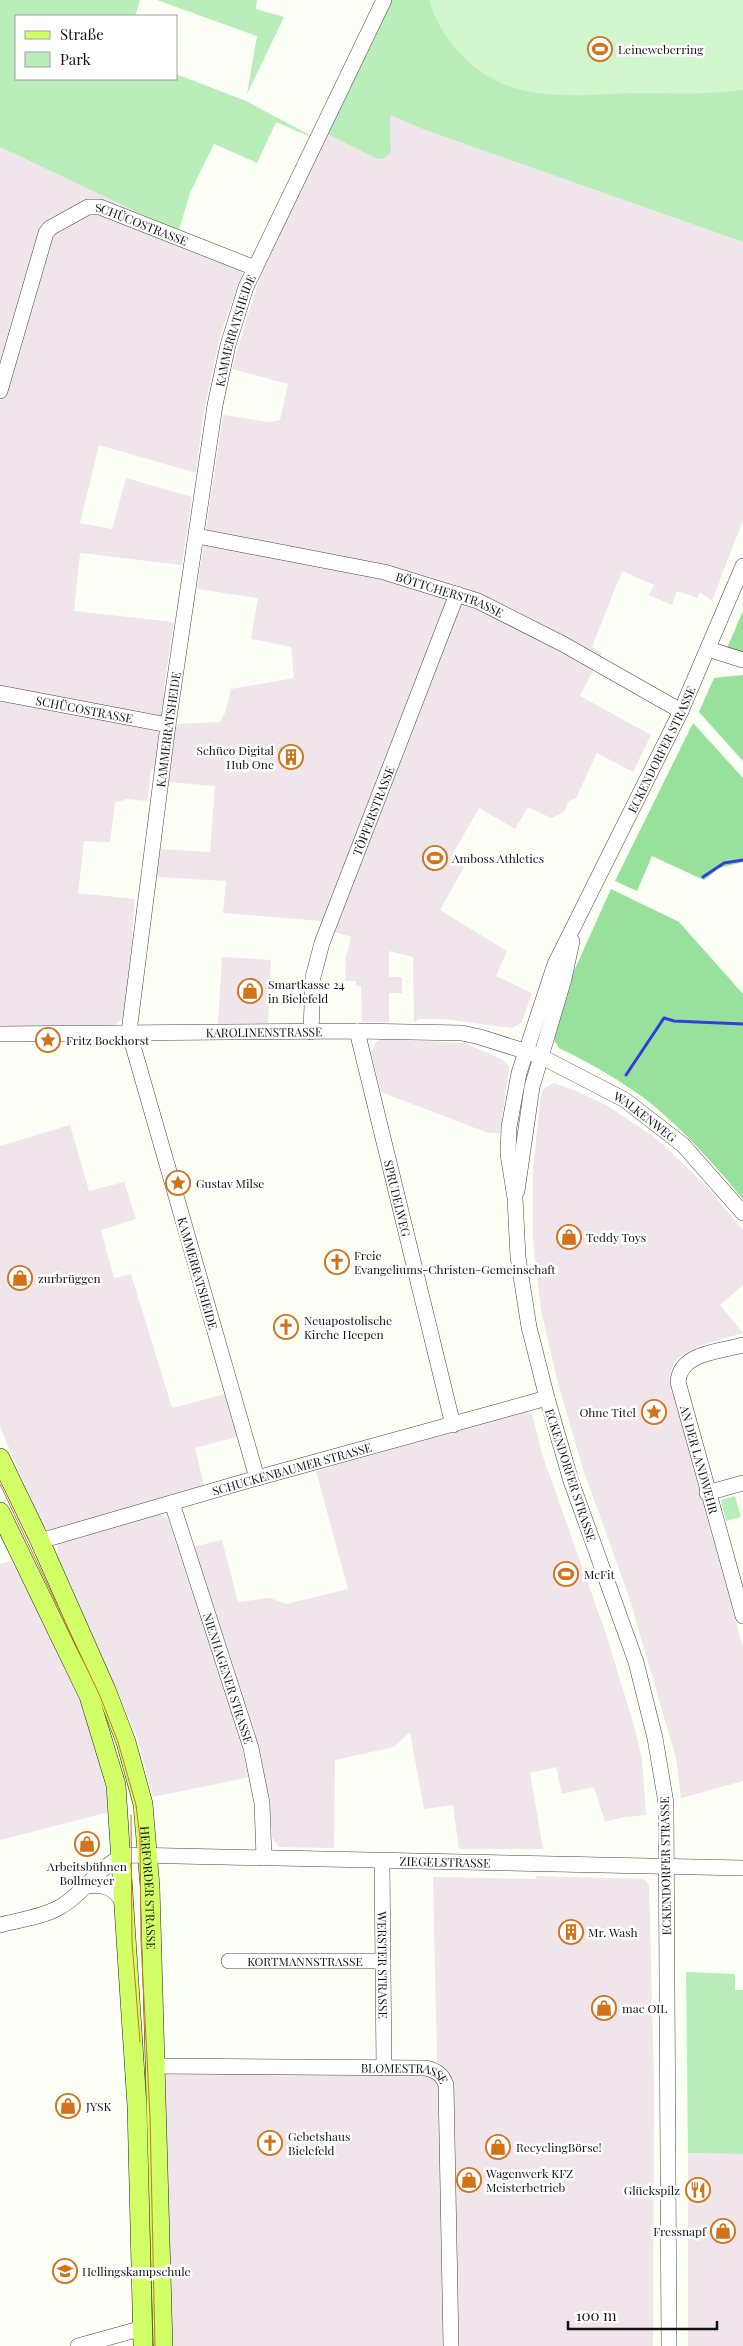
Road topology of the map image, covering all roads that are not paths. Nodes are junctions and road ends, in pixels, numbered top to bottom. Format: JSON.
{"nodes":[{"id":1,"x":384,"y":0,"type":"edge"},
{"id":2,"x":256,"y":268,"type":"junction"},
{"id":3,"x":0,"y":391,"type":"edge"},
{"id":4,"x":197,"y":536,"type":"junction"},
{"id":5,"x":743,"y":566,"type":"edge"},
{"id":6,"x":457,"y":594,"type":"junction"},
{"id":7,"x":708,"y":649,"type":"junction"},
{"id":8,"x":743,"y":660,"type":"edge"},
{"id":9,"x":0,"y":693,"type":"edge"},
{"id":10,"x":681,"y":710,"type":"junction"},
{"id":11,"x":168,"y":725,"type":"junction"},
{"id":12,"x":574,"y":929,"type":"junction"},
{"id":13,"x":357,"y":1031,"type":"junction"},
{"id":14,"x":129,"y":1032,"type":"junction"},
{"id":15,"x":311,"y":1032,"type":"junction"},
{"id":16,"x":0,"y":1034,"type":"edge"},
{"id":17,"x":525,"y":1050,"type":"junction"},
{"id":18,"x":540,"y":1056,"type":"junction"},
{"id":19,"x":515,"y":1198,"type":"junction"},
{"id":20,"x":743,"y":1213,"type":"edge"},
{"id":21,"x":743,"y":1345,"type":"edge"},
{"id":22,"x":546,"y":1398,"type":"junction"},
{"id":23,"x":453,"y":1426,"type":"junction"},
{"id":24,"x":0,"y":1458,"type":"edge"},
{"id":25,"x":257,"y":1478,"type":"junction"},
{"id":26,"x":743,"y":1483,"type":"edge"},
{"id":27,"x":707,"y":1493,"type":"junction"},
{"id":28,"x":172,"y":1503,"type":"junction"},
{"id":29,"x":0,"y":1512,"type":"edge"},
{"id":30,"x":40,"y":1541,"type":"junction"},
{"id":31,"x":743,"y":1616,"type":"edge"},
{"id":32,"x":148,"y":1854,"type":"junction"},
{"id":33,"x":121,"y":1857,"type":"junction"},
{"id":34,"x":264,"y":1858,"type":"junction"},
{"id":35,"x":382,"y":1861,"type":"junction"},
{"id":36,"x":667,"y":1867,"type":"junction"},
{"id":37,"x":743,"y":1868,"type":"edge"},
{"id":38,"x":84,"y":1886,"type":"junction"},
{"id":39,"x":123,"y":1903,"type":"junction"},
{"id":40,"x":0,"y":1925,"type":"edge"},
{"id":41,"x":229,"y":1961,"type":"dead end"},
{"id":42,"x":383,"y":1961,"type":"junction"},
{"id":43,"x":156,"y":2066,"type":"junction"},
{"id":44,"x":384,"y":2068,"type":"junction"},
{"id":45,"x":143,"y":2337,"type":"edge"},
{"id":46,"x":78,"y":2346,"type":"edge"},
{"id":47,"x":163,"y":2346,"type":"edge"},
{"id":48,"x":451,"y":2346,"type":"edge"},
{"id":49,"x":669,"y":2346,"type":"edge"}],
"edges":[{"from":1,"to":2,"type":"street","name":"KAMMERRATSHEIDE"},
{"from":2,"to":3,"type":"street","name":"SCHÜCOSTRASSE"},
{"from":2,"to":4,"type":"street","name":"KAMMERRATSHEIDE"},
{"from":4,"to":6,"type":"street","name":"BÖTTCHERSTRASSE"},
{"from":4,"to":11,"type":"street","name":"KAMMERRATSHEIDE"},
{"from":5,"to":7,"type":"street","name":"ECKENDORFER STRASSE"},
{"from":6,"to":10,"type":"street","name":"BÖTTCHERSTRASSE"},
{"from":6,"to":15,"type":"street","name":"TÖPFERSTRASSE"},
{"from":7,"to":8,"type":"street"},
{"from":7,"to":10,"type":"street","name":"ECKENDORFER STRASSE"},
{"from":9,"to":11,"type":"street","name":"SCHÜCOSTRASSE"},
{"from":10,"to":12,"type":"street","name":"ECKENDORFER STRASSE"},
{"from":11,"to":14,"type":"street","name":"KAMMERRATSHEIDE"},
{"from":12,"to":17,"type":"street","name":"ECKENDORFER STRASSE"},
{"from":12,"to":18,"type":"street","name":"ECKENDORFER STRASSE"},
{"from":13,"to":15,"type":"street","name":"KAROLINENSTRASSE"},
{"from":13,"to":17,"type":"street","name":"KAROLINENSTRASSE"},
{"from":13,"to":23,"type":"street","name":"SPRUDELWEG"},
{"from":14,"to":15,"type":"street","name":"KAROLINENSTRASSE"},
{"from":14,"to":16,"type":"street","name":"KAROLINENSTRASSE"},
{"from":14,"to":25,"type":"street","name":"KAMMERRATSHEIDE"},
{"from":17,"to":18,"type":"street","name":"WALKENWEG"},
{"from":17,"to":19,"type":"street","name":"ECKENDORFER STRASSE"},
{"from":18,"to":19,"type":"street","name":"ECKENDORFER STRASSE"},
{"from":18,"to":20,"type":"street","name":"WALKENWEG"},
{"from":19,"to":22,"type":"street","name":"ECKENDORFER STRASSE"},
{"from":21,"to":27,"type":"street","name":"AN DER LANDWEHR"},
{"from":22,"to":23,"type":"street","name":"SCHUCKENBAUMER STRASSE"},
{"from":22,"to":36,"type":"street","name":"ECKENDORFER STRASSE"},
{"from":23,"to":25,"type":"street","name":"SCHUCKENBAUMER STRASSE"},
{"from":24,"to":30,"type":"main road","name":"HERFORDER STRASSE"},
{"from":25,"to":28,"type":"street","name":"SCHUCKENBAUMER STRASSE"},
{"from":26,"to":27,"type":"street"},
{"from":27,"to":31,"type":"street","name":"AN DER LANDWEHR"},
{"from":28,"to":30,"type":"street","name":"SCHUCKENBAUMER STRASSE"},
{"from":28,"to":34,"type":"street","name":"NIENHAGENER STRASSE"},
{"from":29,"to":33,"type":"main road","name":"HERFORDER STRASSE"},
{"from":30,"to":32,"type":"main road","name":"HERFORDER STRASSE"},
{"from":32,"to":33,"type":"street","name":"ZIEGELSTRASSE"},
{"from":32,"to":34,"type":"street","name":"ZIEGELSTRASSE"},
{"from":32,"to":43,"type":"main road","name":"HERFORDER STRASSE"},
{"from":33,"to":38,"type":"street"},
{"from":33,"to":39,"type":"main road","name":"HERFORDER STRASSE"},
{"from":34,"to":35,"type":"street","name":"ZIEGELSTRASSE"},
{"from":35,"to":36,"type":"street","name":"ZIEGELSTRASSE"},
{"from":35,"to":42,"type":"street","name":"WERSTER STRASSE"},
{"from":36,"to":37,"type":"street","name":"ZIEGELSTRASSE"},
{"from":36,"to":49,"type":"street","name":"ECKENDORFER STRASSE"},
{"from":38,"to":39,"type":"street"},
{"from":38,"to":40,"type":"street"},
{"from":39,"to":45,"type":"main road","name":"HERFORDER STRASSE"},
{"from":41,"to":42,"type":"street","name":"KORTMANNSTRASSE"},
{"from":42,"to":44,"type":"street","name":"WERSTER STRASSE"},
{"from":43,"to":44,"type":"street","name":"BLOMESTRASSE"},
{"from":43,"to":47,"type":"main road","name":"HERFORDER STRASSE"},
{"from":44,"to":48,"type":"street","name":"BLOMESTRASSE"},
{"from":45,"to":46,"type":"street"}]}
